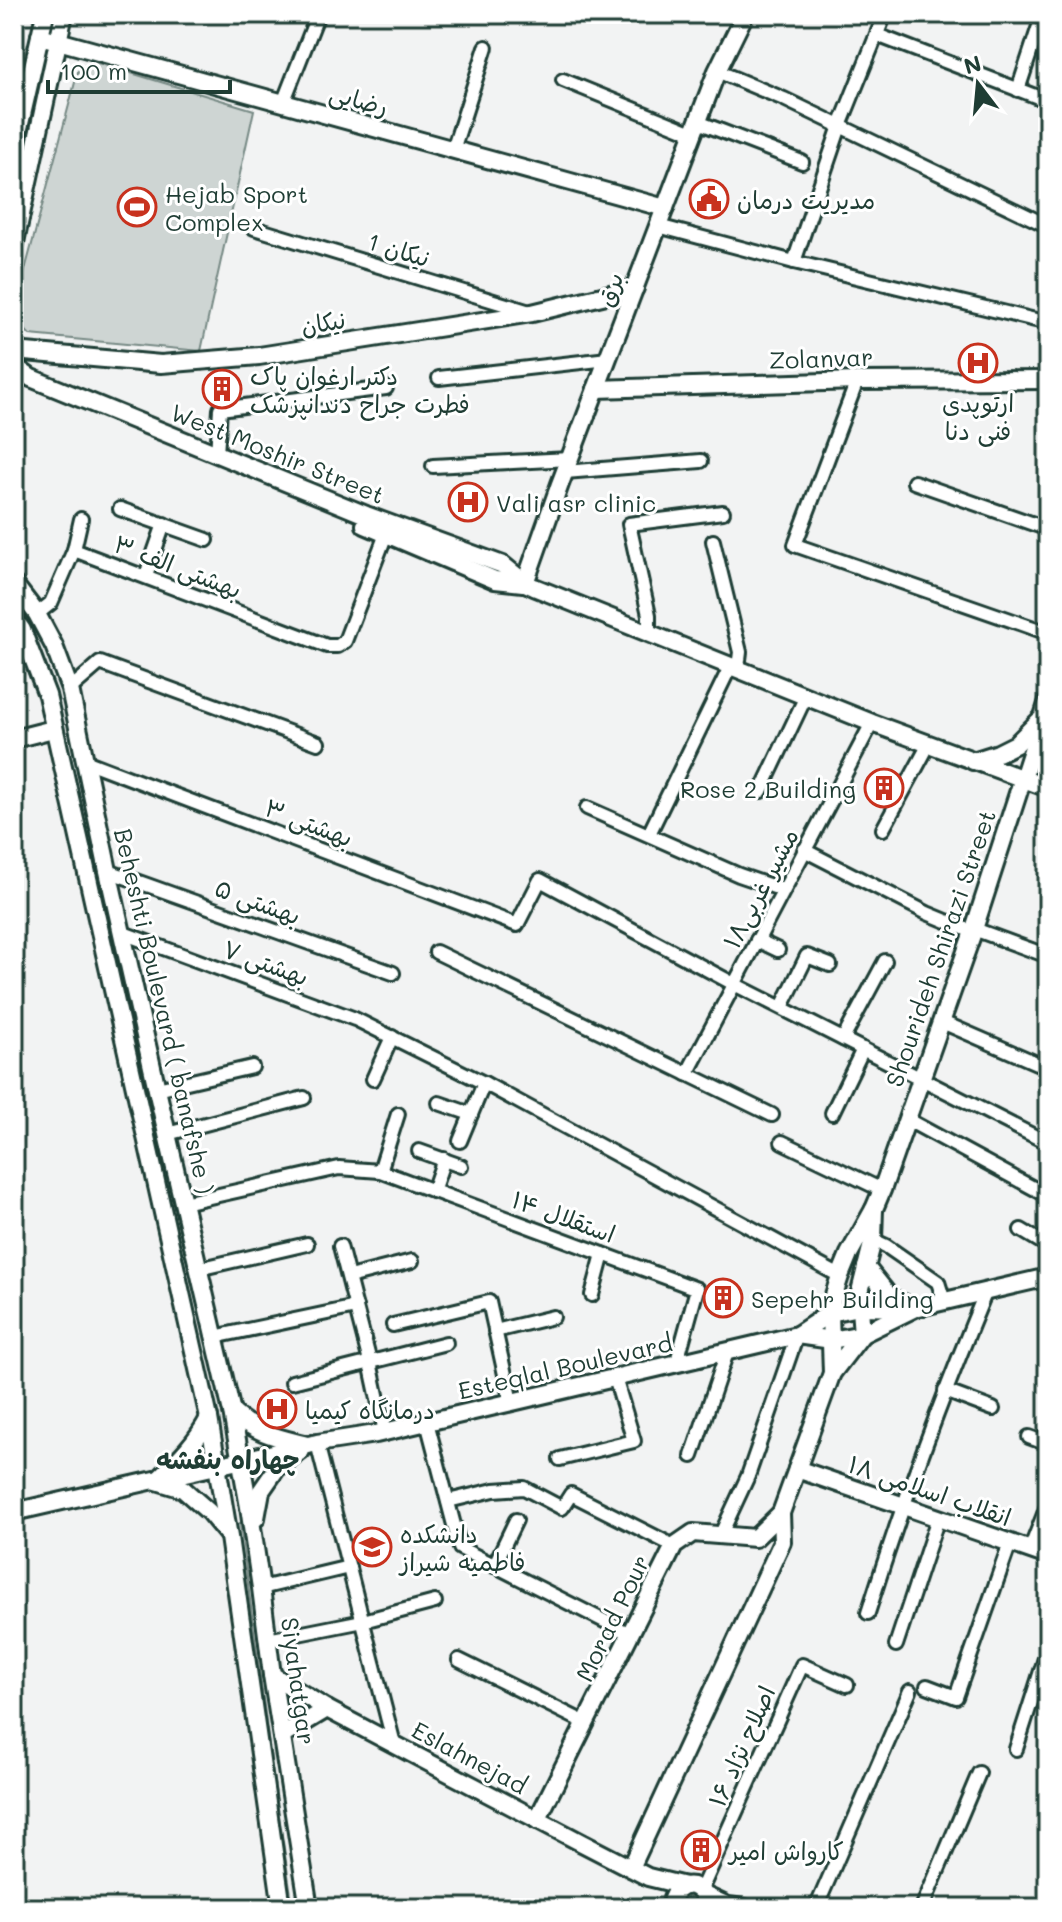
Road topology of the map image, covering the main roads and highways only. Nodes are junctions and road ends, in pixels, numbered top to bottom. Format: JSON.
{"nodes":[{"id":1,"x":45,"y":14,"type":"edge"},
{"id":2,"x":64,"y":14,"type":"edge"},
{"id":3,"x":741,"y":15,"type":"edge"},
{"id":4,"x":40,"y":36,"type":"junction"},
{"id":5,"x":59,"y":41,"type":"junction"},
{"id":6,"x":14,"y":150,"type":"edge"},
{"id":7,"x":665,"y":208,"type":"junction"},
{"id":8,"x":14,"y":247,"type":"edge"},
{"id":9,"x":635,"y":288,"type":"junction"},
{"id":10,"x":14,"y":351,"type":"edge"},
{"id":11,"x":14,"y":366,"type":"edge"},
{"id":12,"x":1048,"y":380,"type":"edge"},
{"id":13,"x":14,"y":383,"type":"edge"},
{"id":14,"x":596,"y":389,"type":"junction"},
{"id":15,"x":525,"y":583,"type":"junction"},
{"id":16,"x":14,"y":584,"type":"edge"},
{"id":17,"x":14,"y":619,"type":"edge"},
{"id":18,"x":1045,"y":709,"type":"edge"},
{"id":19,"x":53,"y":729,"type":"junction"},
{"id":20,"x":14,"y":739,"type":"edge"},
{"id":21,"x":973,"y":761,"type":"junction"},
{"id":22,"x":1022,"y":780,"type":"junction"},
{"id":23,"x":1048,"y":788,"type":"edge"},
{"id":24,"x":135,"y":988,"type":"junction"},
{"id":25,"x":112,"y":994,"type":"junction"},
{"id":26,"x":874,"y":1209,"type":"junction"},
{"id":27,"x":866,"y":1267,"type":"junction"},
{"id":28,"x":1048,"y":1277,"type":"edge"},
{"id":29,"x":858,"y":1307,"type":"junction"},
{"id":30,"x":915,"y":1308,"type":"junction"},
{"id":31,"x":830,"y":1313,"type":"junction"},
{"id":32,"x":862,"y":1334,"type":"junction"},
{"id":33,"x":797,"y":1335,"type":"junction"},
{"id":34,"x":832,"y":1340,"type":"junction"},
{"id":35,"x":832,"y":1373,"type":"junction"},
{"id":36,"x":232,"y":1412,"type":"junction"},
{"id":37,"x":209,"y":1418,"type":"junction"},
{"id":38,"x":313,"y":1444,"type":"junction"},
{"id":39,"x":241,"y":1461,"type":"junction"},
{"id":40,"x":216,"y":1467,"type":"junction"},
{"id":41,"x":797,"y":1469,"type":"junction"},
{"id":42,"x":157,"y":1481,"type":"junction"},
{"id":43,"x":14,"y":1512,"type":"edge"},
{"id":44,"x":781,"y":1513,"type":"junction"},
{"id":45,"x":253,"y":1532,"type":"junction"},
{"id":46,"x":229,"y":1537,"type":"junction"},
{"id":47,"x":1048,"y":1556,"type":"edge"},
{"id":48,"x":272,"y":1675,"type":"junction"},
{"id":49,"x":327,"y":1709,"type":"junction"},
{"id":50,"x":282,"y":1736,"type":"junction"},
{"id":51,"x":537,"y":1820,"type":"junction"},
{"id":52,"x":631,"y":1868,"type":"junction"},
{"id":53,"x":648,"y":1877,"type":"junction"},
{"id":54,"x":699,"y":1895,"type":"edge"},
{"id":55,"x":671,"y":1905,"type":"edge"},
{"id":56,"x":732,"y":1907,"type":"edge"},
{"id":57,"x":282,"y":1908,"type":"edge"},
{"id":58,"x":309,"y":1908,"type":"edge"}],
"edges":[{"from":1,"to":4,"type":"main road"},
{"from":2,"to":5,"type":"main road"},
{"from":3,"to":7,"type":"main road","name":"برق"},
{"from":4,"to":5,"type":"main road","name":"رضایی"},
{"from":4,"to":6,"type":"main road"},
{"from":5,"to":7,"type":"main road","name":"رضایی"},
{"from":5,"to":8,"type":"main road"},
{"from":7,"to":9,"type":"main road","name":"برق"},
{"from":9,"to":10,"type":"main road","name":"نیکان"},
{"from":9,"to":14,"type":"main road","name":"برق"},
{"from":11,"to":15,"type":"main road","name":"West Moshir Street"},
{"from":12,"to":14,"type":"main road","name":"Zolanvar"},
{"from":13,"to":15,"type":"main road","name":"West Moshir Street"},
{"from":14,"to":15,"type":"main road","name":"برق"},
{"from":15,"to":21,"type":"main road","name":"West Moshir Street"},
{"from":16,"to":24,"type":"main road","name":"Beheshti Boulevard ( banafshe )"},
{"from":17,"to":19,"type":"main road"},
{"from":18,"to":21,"type":"main road"},
{"from":18,"to":22,"type":"main road","name":"Shourideh Shirazi Street"},
{"from":19,"to":20,"type":"main road"},
{"from":19,"to":25,"type":"main road"},
{"from":21,"to":22,"type":"main road","name":"West Moshir Street"},
{"from":22,"to":23,"type":"main road","name":"West Moshir Street"},
{"from":22,"to":26,"type":"main road","name":"Shourideh Shirazi Street"},
{"from":24,"to":25,"type":"main road"},
{"from":24,"to":36,"type":"main road","name":"Beheshti Boulevard ( banafshe )"},
{"from":25,"to":37,"type":"main road"},
{"from":26,"to":27,"type":"main road","name":"Shourideh Shirazi Street"},
{"from":26,"to":31,"type":"main road","name":"Shourideh Shirazi Street"},
{"from":27,"to":29,"type":"main road","name":"Shourideh Shirazi Street"},
{"from":27,"to":30,"type":"main road"},
{"from":28,"to":30,"type":"main road","name":"Esteqlal Boulevard"},
{"from":29,"to":30,"type":"main road","name":"Esteqlal Boulevard"},
{"from":29,"to":31,"type":"main road","name":"Esteqlal Boulevard"},
{"from":29,"to":32,"type":"main road","name":"Shourideh Shirazi Street"},
{"from":30,"to":32,"type":"main road","name":"Esteqlal Boulevard"},
{"from":31,"to":33,"type":"main road","name":"Esteqlal Boulevard"},
{"from":31,"to":34,"type":"main road","name":"Shourideh Shirazi Street"},
{"from":32,"to":34,"type":"main road","name":"Esteqlal Boulevard"},
{"from":32,"to":35,"type":"main road"},
{"from":33,"to":34,"type":"main road","name":"Esteqlal Boulevard"},
{"from":33,"to":38,"type":"main road","name":"Esteqlal Boulevard"},
{"from":34,"to":35,"type":"main road"},
{"from":35,"to":41,"type":"main road"},
{"from":36,"to":38,"type":"main road"},
{"from":36,"to":39,"type":"main road","name":"Beheshti Boulevard ( banafshe )"},
{"from":37,"to":40,"type":"main road"},
{"from":37,"to":42,"type":"main road"},
{"from":38,"to":39,"type":"main road","name":"Esteqlal Boulevard"},
{"from":38,"to":45,"type":"main road"},
{"from":39,"to":40,"type":"main road","name":"Esteqlal Boulevard"},
{"from":39,"to":45,"type":"main road","name":"Siyahatgar"},
{"from":40,"to":42,"type":"main road","name":"Esteqlal Boulevard"},
{"from":40,"to":46,"type":"main road"},
{"from":41,"to":44,"type":"main road"},
{"from":41,"to":47,"type":"main road","name":"۱۸ انقلاب اسلامی"},
{"from":42,"to":43,"type":"main road","name":"Esteqlal Boulevard"},
{"from":42,"to":46,"type":"main road"},
{"from":44,"to":51,"type":"main road","name":"Morad Pour"},
{"from":44,"to":52,"type":"main road"},
{"from":45,"to":48,"type":"main road","name":"Siyahatgar"},
{"from":46,"to":57,"type":"main road"},
{"from":48,"to":49,"type":"main road","name":"Eslahnejad"},
{"from":48,"to":50,"type":"main road","name":"Siyahatgar"},
{"from":49,"to":50,"type":"main road"},
{"from":49,"to":51,"type":"main road","name":"Eslahnejad"},
{"from":50,"to":58,"type":"main road","name":"Siyahatgar"},
{"from":51,"to":52,"type":"main road","name":"Eslahnejad"},
{"from":52,"to":53,"type":"main road","name":"Eslahnejad"},
{"from":53,"to":54,"type":"main road"},
{"from":53,"to":55,"type":"main road"},
{"from":54,"to":55,"type":"main road"},
{"from":54,"to":56,"type":"main road"}]}
